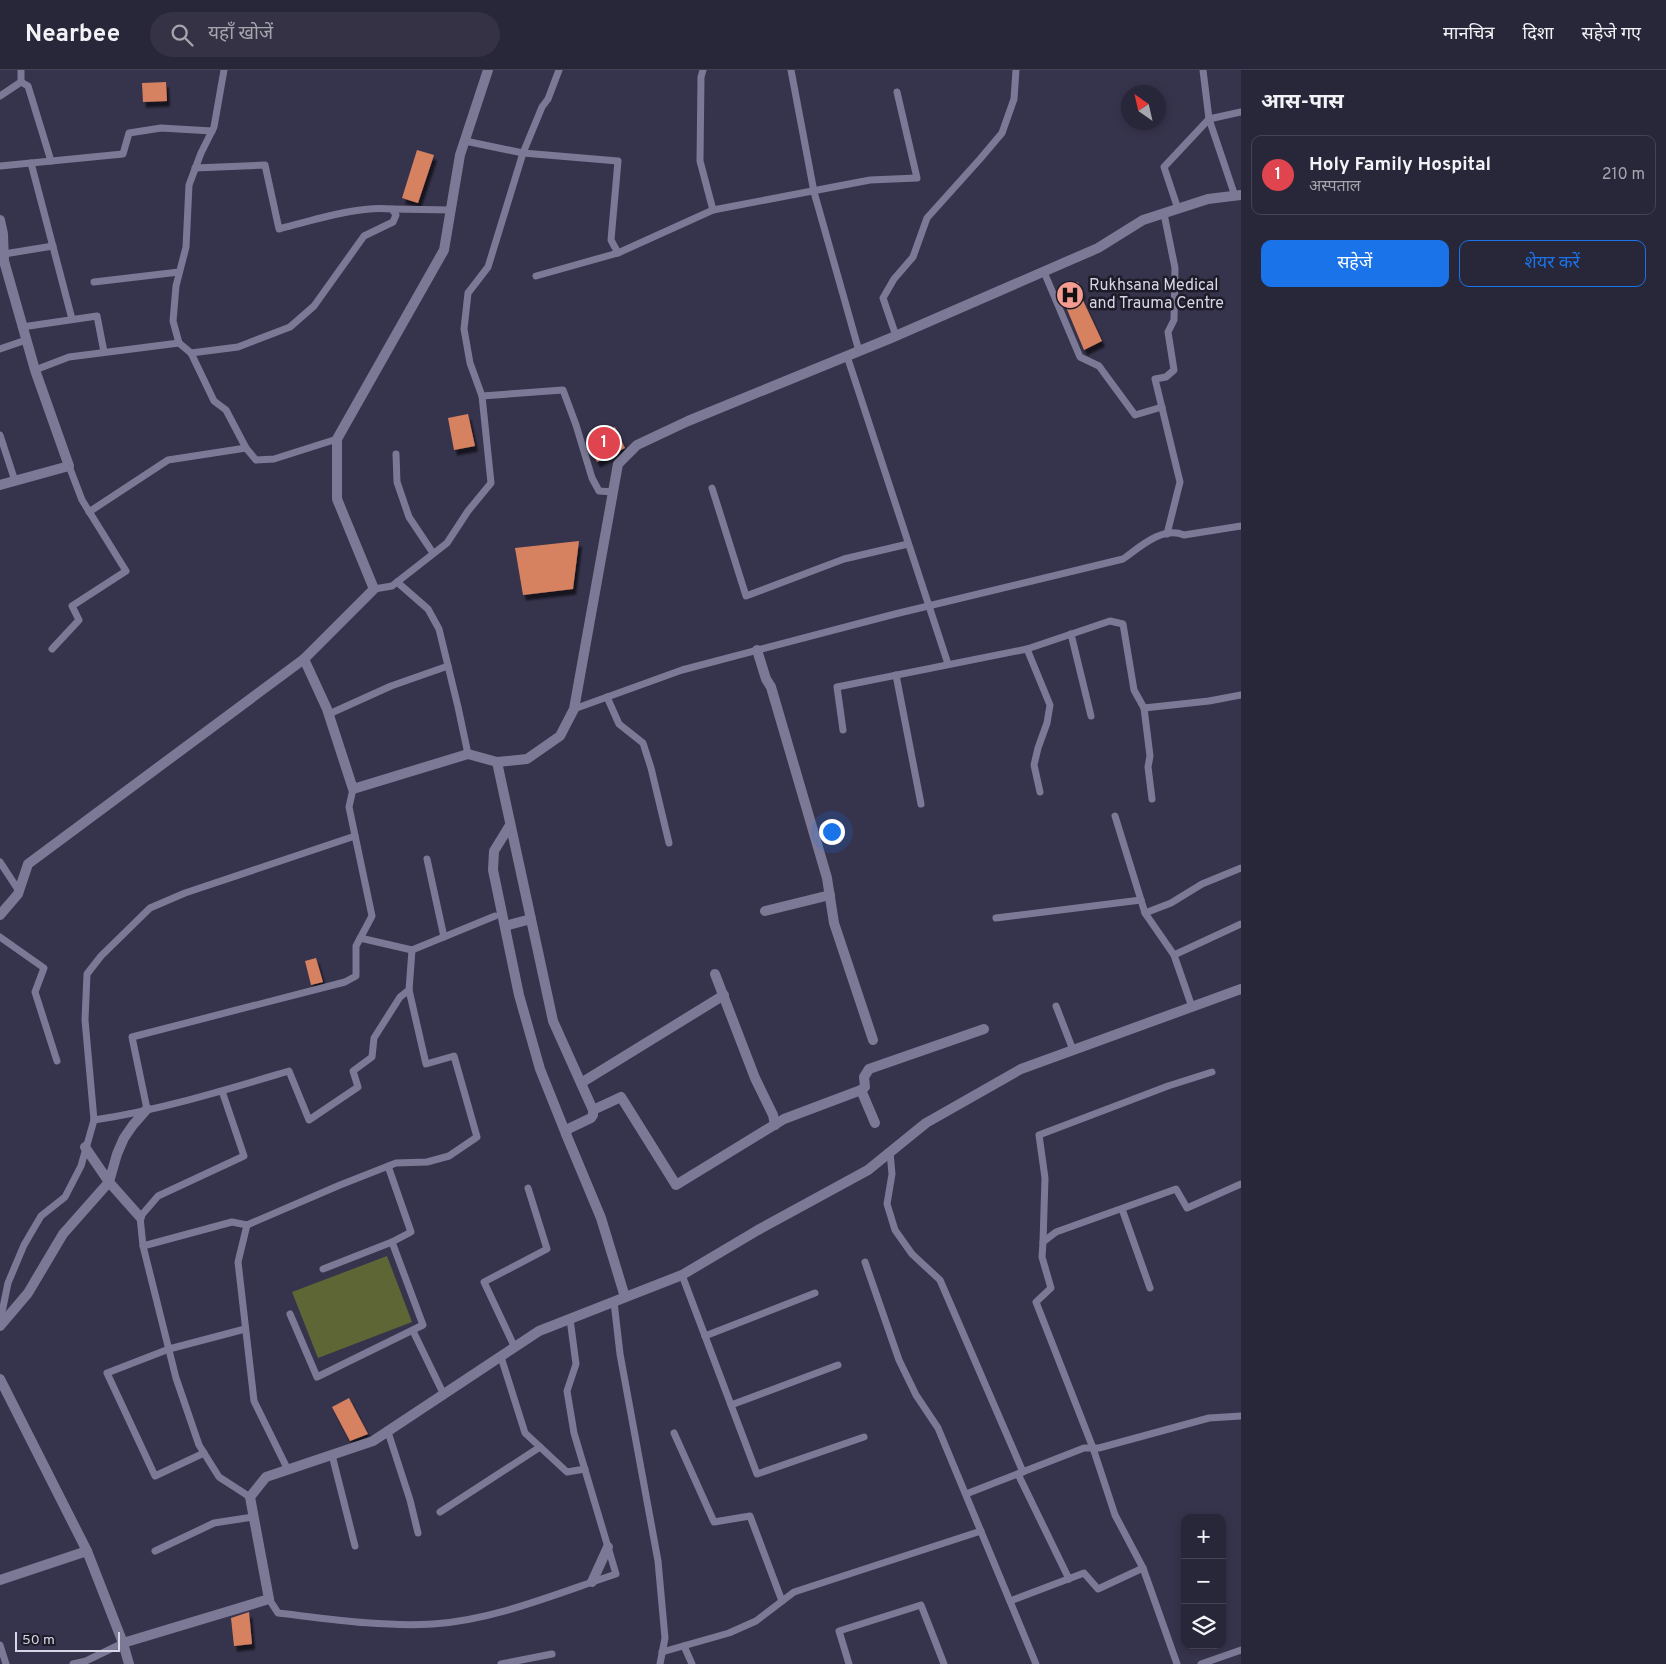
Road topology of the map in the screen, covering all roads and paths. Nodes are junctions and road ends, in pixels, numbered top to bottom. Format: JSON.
{"nodes":[{"id":1,"x":20,"y":70,"type":"edge"},
{"id":2,"x":224,"y":70,"type":"edge"},
{"id":3,"x":488,"y":70,"type":"edge"},
{"id":4,"x":559,"y":70,"type":"edge"},
{"id":5,"x":703,"y":70,"type":"edge"},
{"id":6,"x":791,"y":70,"type":"edge"},
{"id":7,"x":1016,"y":70,"type":"edge"},
{"id":8,"x":1203,"y":70,"type":"edge"},
{"id":9,"x":21,"y":82,"type":"junction"},
{"id":10,"x":897,"y":92,"type":"dead end"},
{"id":11,"x":0,"y":96,"type":"edge"},
{"id":12,"x":1241,"y":112,"type":"edge"},
{"id":13,"x":1209,"y":119,"type":"junction"},
{"id":14,"x":212,"y":131,"type":"junction"},
{"id":15,"x":465,"y":141,"type":"junction"},
{"id":16,"x":523,"y":153,"type":"junction"},
{"id":17,"x":51,"y":161,"type":"junction"},
{"id":18,"x":31,"y":163,"type":"junction"},
{"id":19,"x":0,"y":166,"type":"edge"},
{"id":20,"x":195,"y":168,"type":"junction"},
{"id":21,"x":814,"y":192,"type":"junction"},
{"id":22,"x":1238,"y":196,"type":"edge"},
{"id":23,"x":392,"y":208,"type":"junction"},
{"id":24,"x":1178,"y":209,"type":"junction"},
{"id":25,"x":451,"y":210,"type":"junction"},
{"id":26,"x":713,"y":210,"type":"junction"},
{"id":27,"x":1164,"y":214,"type":"junction"},
{"id":28,"x":0,"y":220,"type":"edge"},
{"id":29,"x":53,"y":246,"type":"junction"},
{"id":30,"x":2,"y":247,"type":"edge"},
{"id":31,"x":618,"y":253,"type":"junction"},
{"id":32,"x":179,"y":272,"type":"junction"},
{"id":33,"x":1044,"y":272,"type":"junction"},
{"id":34,"x":536,"y":276,"type":"dead end"},
{"id":35,"x":94,"y":282,"type":"dead end"},
{"id":36,"x":72,"y":319,"type":"junction"},
{"id":37,"x":22,"y":327,"type":"junction"},
{"id":38,"x":896,"y":336,"type":"junction"},
{"id":39,"x":26,"y":340,"type":"junction"},
{"id":40,"x":179,"y":343,"type":"junction"},
{"id":41,"x":0,"y":349,"type":"edge"},
{"id":42,"x":104,"y":352,"type":"junction"},
{"id":43,"x":859,"y":352,"type":"junction"},
{"id":44,"x":191,"y":354,"type":"junction"},
{"id":45,"x":847,"y":356,"type":"junction"},
{"id":46,"x":35,"y":370,"type":"junction"},
{"id":47,"x":482,"y":396,"type":"junction"},
{"id":48,"x":1162,"y":407,"type":"junction"},
{"id":49,"x":0,"y":434,"type":"edge"},
{"id":50,"x":337,"y":439,"type":"junction"},
{"id":51,"x":246,"y":448,"type":"junction"},
{"id":52,"x":396,"y":454,"type":"dead end"},
{"id":53,"x":69,"y":466,"type":"junction"},
{"id":54,"x":15,"y":481,"type":"junction"},
{"id":55,"x":0,"y":485,"type":"edge"},
{"id":56,"x":712,"y":488,"type":"dead end"},
{"id":57,"x":613,"y":492,"type":"junction"},
{"id":58,"x":89,"y":512,"type":"junction"},
{"id":59,"x":1241,"y":526,"type":"edge"},
{"id":60,"x":1167,"y":534,"type":"junction"},
{"id":61,"x":908,"y":544,"type":"junction"},
{"id":62,"x":433,"y":553,"type":"junction"},
{"id":63,"x":397,"y":582,"type":"junction"},
{"id":64,"x":374,"y":589,"type":"junction"},
{"id":65,"x":928,"y":606,"type":"junction"},
{"id":66,"x":1071,"y":634,"type":"junction"},
{"id":67,"x":52,"y":649,"type":"dead end"},
{"id":68,"x":1027,"y":649,"type":"junction"},
{"id":69,"x":757,"y":650,"type":"junction"},
{"id":70,"x":304,"y":659,"type":"junction"},
{"id":71,"x":948,"y":664,"type":"junction"},
{"id":72,"x":448,"y":666,"type":"junction"},
{"id":73,"x":896,"y":675,"type":"junction"},
{"id":74,"x":1241,"y":695,"type":"edge"},
{"id":75,"x":608,"y":697,"type":"junction"},
{"id":76,"x":1144,"y":708,"type":"junction"},
{"id":77,"x":574,"y":709,"type":"junction"},
{"id":78,"x":329,"y":714,"type":"junction"},
{"id":79,"x":1091,"y":716,"type":"dead end"},
{"id":80,"x":843,"y":730,"type":"dead end"},
{"id":81,"x":468,"y":754,"type":"junction"},
{"id":82,"x":496,"y":762,"type":"junction"},
{"id":83,"x":353,"y":789,"type":"junction"},
{"id":84,"x":1040,"y":792,"type":"dead end"},
{"id":85,"x":1152,"y":800,"type":"dead end"},
{"id":86,"x":921,"y":804,"type":"dead end"},
{"id":87,"x":1115,"y":816,"type":"dead end"},
{"id":88,"x":510,"y":825,"type":"junction"},
{"id":89,"x":355,"y":836,"type":"junction"},
{"id":90,"x":669,"y":844,"type":"dead end"},
{"id":91,"x":427,"y":859,"type":"dead end"},
{"id":92,"x":0,"y":862,"type":"edge"},
{"id":93,"x":1241,"y":868,"type":"edge"},
{"id":94,"x":19,"y":891,"type":"junction"},
{"id":95,"x":830,"y":895,"type":"junction"},
{"id":96,"x":1141,"y":900,"type":"junction"},
{"id":97,"x":765,"y":911,"type":"dead end"},
{"id":98,"x":1146,"y":913,"type":"junction"},
{"id":99,"x":0,"y":915,"type":"edge"},
{"id":100,"x":495,"y":916,"type":"dead end"},
{"id":101,"x":996,"y":918,"type":"dead end"},
{"id":102,"x":531,"y":919,"type":"junction"},
{"id":103,"x":1241,"y":924,"type":"edge"},
{"id":104,"x":505,"y":926,"type":"junction"},
{"id":105,"x":0,"y":937,"type":"edge"},
{"id":106,"x":444,"y":937,"type":"junction"},
{"id":107,"x":360,"y":938,"type":"junction"},
{"id":108,"x":412,"y":950,"type":"junction"},
{"id":109,"x":1174,"y":955,"type":"junction"},
{"id":110,"x":715,"y":974,"type":"dead end"},
{"id":111,"x":1241,"y":989,"type":"edge"},
{"id":112,"x":409,"y":990,"type":"junction"},
{"id":113,"x":724,"y":995,"type":"junction"},
{"id":114,"x":1056,"y":1006,"type":"dead end"},
{"id":115,"x":1192,"y":1007,"type":"junction"},
{"id":116,"x":984,"y":1028,"type":"dead end"},
{"id":117,"x":873,"y":1040,"type":"dead end"},
{"id":118,"x":1074,"y":1050,"type":"junction"},
{"id":119,"x":57,"y":1061,"type":"dead end"},
{"id":120,"x":1212,"y":1072,"type":"dead end"},
{"id":121,"x":581,"y":1083,"type":"junction"},
{"id":122,"x":861,"y":1090,"type":"junction"},
{"id":123,"x":222,"y":1091,"type":"junction"},
{"id":124,"x":147,"y":1109,"type":"junction"},
{"id":125,"x":593,"y":1110,"type":"junction"},
{"id":126,"x":94,"y":1120,"type":"junction"},
{"id":127,"x":774,"y":1124,"type":"junction"},
{"id":128,"x":874,"y":1124,"type":"dead end"},
{"id":129,"x":566,"y":1134,"type":"junction"},
{"id":130,"x":86,"y":1147,"type":"junction"},
{"id":131,"x":890,"y":1152,"type":"junction"},
{"id":132,"x":388,"y":1166,"type":"junction"},
{"id":133,"x":109,"y":1182,"type":"junction"},
{"id":134,"x":1241,"y":1184,"type":"edge"},
{"id":135,"x":528,"y":1188,"type":"dead end"},
{"id":136,"x":1122,"y":1209,"type":"junction"},
{"id":137,"x":140,"y":1218,"type":"junction"},
{"id":138,"x":248,"y":1225,"type":"junction"},
{"id":139,"x":392,"y":1242,"type":"junction"},
{"id":140,"x":1043,"y":1242,"type":"junction"},
{"id":141,"x":143,"y":1246,"type":"junction"},
{"id":142,"x":865,"y":1262,"type":"dead end"},
{"id":143,"x":323,"y":1269,"type":"dead end"},
{"id":144,"x":682,"y":1275,"type":"junction"},
{"id":145,"x":1150,"y":1288,"type":"dead end"},
{"id":146,"x":815,"y":1293,"type":"dead end"},
{"id":147,"x":625,"y":1297,"type":"junction"},
{"id":148,"x":614,"y":1302,"type":"junction"},
{"id":149,"x":290,"y":1314,"type":"dead end"},
{"id":150,"x":570,"y":1319,"type":"junction"},
{"id":151,"x":0,"y":1324,"type":"edge"},
{"id":152,"x":245,"y":1329,"type":"junction"},
{"id":153,"x":414,"y":1331,"type":"junction"},
{"id":154,"x":705,"y":1336,"type":"junction"},
{"id":155,"x":515,"y":1348,"type":"junction"},
{"id":156,"x":169,"y":1349,"type":"junction"},
{"id":157,"x":501,"y":1358,"type":"junction"},
{"id":158,"x":838,"y":1365,"type":"dead end"},
{"id":159,"x":0,"y":1379,"type":"edge"},
{"id":160,"x":444,"y":1395,"type":"junction"},
{"id":161,"x":731,"y":1405,"type":"junction"},
{"id":162,"x":1241,"y":1416,"type":"edge"},
{"id":163,"x":388,"y":1432,"type":"junction"},
{"id":164,"x":674,"y":1433,"type":"dead end"},
{"id":165,"x":864,"y":1437,"type":"dead end"},
{"id":166,"x":540,"y":1447,"type":"junction"},
{"id":167,"x":1093,"y":1448,"type":"junction"},
{"id":168,"x":204,"y":1453,"type":"junction"},
{"id":169,"x":332,"y":1455,"type":"junction"},
{"id":170,"x":585,"y":1469,"type":"junction"},
{"id":171,"x":288,"y":1470,"type":"junction"},
{"id":172,"x":1021,"y":1473,"type":"junction"},
{"id":173,"x":966,"y":1494,"type":"junction"},
{"id":174,"x":250,"y":1497,"type":"junction"},
{"id":175,"x":440,"y":1512,"type":"dead end"},
{"id":176,"x":253,"y":1517,"type":"junction"},
{"id":177,"x":981,"y":1531,"type":"junction"},
{"id":178,"x":418,"y":1533,"type":"dead end"},
{"id":179,"x":355,"y":1546,"type":"dead end"},
{"id":180,"x":608,"y":1547,"type":"junction"},
{"id":181,"x":87,"y":1551,"type":"junction"},
{"id":182,"x":156,"y":1551,"type":"dead end"},
{"id":183,"x":1142,"y":1568,"type":"junction"},
{"id":184,"x":1069,"y":1579,"type":"junction"},
{"id":185,"x":0,"y":1580,"type":"edge"},
{"id":186,"x":592,"y":1582,"type":"junction"},
{"id":187,"x":270,"y":1599,"type":"junction"},
{"id":188,"x":782,"y":1601,"type":"junction"},
{"id":189,"x":1010,"y":1601,"type":"junction"},
{"id":190,"x":123,"y":1643,"type":"junction"},
{"id":191,"x":0,"y":1646,"type":"edge"},
{"id":192,"x":684,"y":1646,"type":"junction"},
{"id":193,"x":1241,"y":1650,"type":"edge"},
{"id":194,"x":662,"y":1652,"type":"junction"},
{"id":195,"x":552,"y":1654,"type":"dead end"},
{"id":196,"x":6,"y":1664,"type":"edge"},
{"id":197,"x":73,"y":1664,"type":"edge"},
{"id":198,"x":130,"y":1664,"type":"edge"},
{"id":199,"x":501,"y":1664,"type":"edge"},
{"id":200,"x":660,"y":1664,"type":"edge"},
{"id":201,"x":692,"y":1664,"type":"edge"},
{"id":202,"x":849,"y":1664,"type":"edge"},
{"id":203,"x":944,"y":1664,"type":"edge"},
{"id":204,"x":1036,"y":1664,"type":"edge"},
{"id":205,"x":1177,"y":1664,"type":"edge"},
{"id":206,"x":1201,"y":1664,"type":"edge"}],
"edges":[{"from":1,"to":9,"type":"lane"},
{"from":2,"to":14,"type":"lane"},
{"from":3,"to":15,"type":"street"},
{"from":4,"to":16,"type":"lane"},
{"from":5,"to":26,"type":"lane"},
{"from":6,"to":21,"type":"lane"},
{"from":7,"to":38,"type":"lane"},
{"from":8,"to":13,"type":"lane"},
{"from":9,"to":11,"type":"lane"},
{"from":9,"to":17,"type":"lane"},
{"from":10,"to":21,"type":"lane"},
{"from":12,"to":13,"type":"lane"},
{"from":13,"to":22,"type":"lane"},
{"from":13,"to":24,"type":"lane"},
{"from":14,"to":17,"type":"lane"},
{"from":14,"to":20,"type":"lane"},
{"from":15,"to":16,"type":"lane"},
{"from":15,"to":25,"type":"street"},
{"from":16,"to":31,"type":"lane"},
{"from":16,"to":47,"type":"lane"},
{"from":17,"to":18,"type":"lane"},
{"from":18,"to":19,"type":"lane"},
{"from":18,"to":29,"type":"lane"},
{"from":20,"to":23,"type":"lane"},
{"from":20,"to":32,"type":"lane"},
{"from":21,"to":26,"type":"lane"},
{"from":21,"to":43,"type":"lane"},
{"from":22,"to":24,"type":"street"},
{"from":23,"to":25,"type":"lane"},
{"from":23,"to":44,"type":"lane"},
{"from":24,"to":27,"type":"street"},
{"from":25,"to":50,"type":"street"},
{"from":26,"to":31,"type":"lane"},
{"from":27,"to":33,"type":"street"},
{"from":27,"to":48,"type":"lane"},
{"from":28,"to":30,"type":"street"},
{"from":29,"to":30,"type":"lane"},
{"from":29,"to":36,"type":"lane"},
{"from":30,"to":37,"type":"street"},
{"from":31,"to":34,"type":"lane"},
{"from":32,"to":35,"type":"lane"},
{"from":32,"to":40,"type":"lane"},
{"from":33,"to":38,"type":"street"},
{"from":33,"to":48,"type":"lane"},
{"from":36,"to":37,"type":"lane"},
{"from":36,"to":42,"type":"lane"},
{"from":37,"to":39,"type":"street"},
{"from":38,"to":43,"type":"street"},
{"from":39,"to":41,"type":"lane"},
{"from":39,"to":46,"type":"street"},
{"from":40,"to":42,"type":"lane"},
{"from":40,"to":44,"type":"lane"},
{"from":42,"to":46,"type":"lane"},
{"from":43,"to":45,"type":"street"},
{"from":44,"to":51,"type":"lane"},
{"from":45,"to":57,"type":"street"},
{"from":45,"to":61,"type":"lane"},
{"from":46,"to":53,"type":"street"},
{"from":47,"to":57,"type":"lane"},
{"from":47,"to":62,"type":"lane"},
{"from":48,"to":60,"type":"lane"},
{"from":49,"to":54,"type":"lane"},
{"from":50,"to":51,"type":"lane"},
{"from":50,"to":64,"type":"street"},
{"from":51,"to":58,"type":"lane"},
{"from":52,"to":62,"type":"lane"},
{"from":53,"to":54,"type":"street"},
{"from":53,"to":58,"type":"lane"},
{"from":54,"to":55,"type":"street"},
{"from":56,"to":61,"type":"lane"},
{"from":57,"to":77,"type":"street"},
{"from":58,"to":67,"type":"lane"},
{"from":59,"to":60,"type":"lane"},
{"from":60,"to":65,"type":"lane"},
{"from":61,"to":65,"type":"lane"},
{"from":62,"to":63,"type":"lane"},
{"from":63,"to":64,"type":"lane"},
{"from":63,"to":72,"type":"lane"},
{"from":64,"to":70,"type":"street"},
{"from":65,"to":69,"type":"lane"},
{"from":65,"to":71,"type":"lane"},
{"from":66,"to":68,"type":"lane"},
{"from":66,"to":76,"type":"lane"},
{"from":66,"to":79,"type":"lane"},
{"from":68,"to":71,"type":"lane"},
{"from":68,"to":84,"type":"lane"},
{"from":69,"to":75,"type":"lane"},
{"from":69,"to":95,"type":"street"},
{"from":70,"to":78,"type":"street"},
{"from":70,"to":94,"type":"street"},
{"from":71,"to":73,"type":"lane"},
{"from":72,"to":78,"type":"lane"},
{"from":72,"to":81,"type":"lane"},
{"from":73,"to":80,"type":"lane"},
{"from":73,"to":86,"type":"lane"},
{"from":74,"to":76,"type":"lane"},
{"from":75,"to":77,"type":"lane"},
{"from":75,"to":90,"type":"lane"},
{"from":76,"to":85,"type":"lane"},
{"from":77,"to":82,"type":"street"},
{"from":78,"to":83,"type":"street"},
{"from":81,"to":82,"type":"street"},
{"from":81,"to":83,"type":"street"},
{"from":82,"to":88,"type":"street"},
{"from":83,"to":89,"type":"lane"},
{"from":87,"to":96,"type":"lane"},
{"from":88,"to":102,"type":"street"},
{"from":88,"to":104,"type":"street"},
{"from":89,"to":107,"type":"lane"},
{"from":89,"to":126,"type":"lane"},
{"from":91,"to":106,"type":"lane"},
{"from":92,"to":94,"type":"lane"},
{"from":93,"to":98,"type":"lane"},
{"from":94,"to":99,"type":"street"},
{"from":95,"to":97,"type":"street"},
{"from":95,"to":117,"type":"street"},
{"from":96,"to":98,"type":"lane"},
{"from":96,"to":101,"type":"lane"},
{"from":98,"to":109,"type":"lane"},
{"from":100,"to":106,"type":"lane"},
{"from":102,"to":104,"type":"street"},
{"from":102,"to":121,"type":"street"},
{"from":103,"to":109,"type":"lane"},
{"from":104,"to":129,"type":"street"},
{"from":105,"to":119,"type":"lane"},
{"from":106,"to":108,"type":"lane"},
{"from":107,"to":108,"type":"lane"},
{"from":107,"to":124,"type":"lane"},
{"from":108,"to":112,"type":"lane"},
{"from":109,"to":115,"type":"lane"},
{"from":110,"to":113,"type":"street"},
{"from":111,"to":115,"type":"street"},
{"from":112,"to":123,"type":"lane"},
{"from":112,"to":132,"type":"lane"},
{"from":113,"to":121,"type":"street"},
{"from":113,"to":127,"type":"street"},
{"from":114,"to":118,"type":"lane"},
{"from":115,"to":118,"type":"street"},
{"from":116,"to":122,"type":"street"},
{"from":118,"to":131,"type":"street"},
{"from":120,"to":140,"type":"lane"},
{"from":121,"to":125,"type":"street"},
{"from":122,"to":127,"type":"street"},
{"from":122,"to":128,"type":"street"},
{"from":123,"to":124,"type":"lane"},
{"from":123,"to":137,"type":"lane"},
{"from":124,"to":126,"type":"lane"},
{"from":124,"to":133,"type":"street"},
{"from":125,"to":127,"type":"street"},
{"from":125,"to":129,"type":"street"},
{"from":126,"to":130,"type":"lane"},
{"from":129,"to":147,"type":"street"},
{"from":130,"to":133,"type":"street"},
{"from":130,"to":151,"type":"lane"},
{"from":131,"to":144,"type":"street"},
{"from":131,"to":172,"type":"lane"},
{"from":132,"to":138,"type":"lane"},
{"from":132,"to":139,"type":"lane"},
{"from":133,"to":137,"type":"street"},
{"from":133,"to":151,"type":"street"},
{"from":134,"to":136,"type":"lane"},
{"from":135,"to":155,"type":"lane"},
{"from":136,"to":140,"type":"lane"},
{"from":136,"to":145,"type":"lane"},
{"from":137,"to":141,"type":"lane"},
{"from":138,"to":141,"type":"lane"},
{"from":138,"to":152,"type":"lane"},
{"from":139,"to":143,"type":"lane"},
{"from":139,"to":153,"type":"lane"},
{"from":140,"to":167,"type":"lane"},
{"from":141,"to":156,"type":"lane"},
{"from":142,"to":173,"type":"lane"},
{"from":144,"to":147,"type":"street"},
{"from":144,"to":154,"type":"lane"},
{"from":146,"to":154,"type":"lane"},
{"from":147,"to":148,"type":"street"},
{"from":148,"to":150,"type":"street"},
{"from":148,"to":194,"type":"lane"},
{"from":149,"to":153,"type":"lane"},
{"from":150,"to":155,"type":"street"},
{"from":150,"to":170,"type":"lane"},
{"from":152,"to":156,"type":"lane"},
{"from":152,"to":171,"type":"lane"},
{"from":153,"to":160,"type":"lane"},
{"from":154,"to":161,"type":"lane"},
{"from":155,"to":157,"type":"street"},
{"from":156,"to":168,"type":"lane"},
{"from":156,"to":168,"type":"lane"},
{"from":157,"to":160,"type":"street"},
{"from":157,"to":166,"type":"lane"},
{"from":158,"to":161,"type":"lane"},
{"from":159,"to":181,"type":"street"},
{"from":160,"to":163,"type":"street"},
{"from":161,"to":165,"type":"lane"},
{"from":162,"to":167,"type":"lane"},
{"from":163,"to":169,"type":"street"},
{"from":163,"to":178,"type":"lane"},
{"from":164,"to":188,"type":"lane"},
{"from":166,"to":170,"type":"lane"},
{"from":166,"to":175,"type":"lane"},
{"from":167,"to":172,"type":"lane"},
{"from":167,"to":183,"type":"lane"},
{"from":168,"to":174,"type":"lane"},
{"from":169,"to":171,"type":"street"},
{"from":169,"to":179,"type":"lane"},
{"from":170,"to":180,"type":"lane"},
{"from":171,"to":174,"type":"street"},
{"from":172,"to":173,"type":"lane"},
{"from":172,"to":184,"type":"lane"},
{"from":173,"to":177,"type":"lane"},
{"from":174,"to":176,"type":"street"},
{"from":176,"to":182,"type":"lane"},
{"from":176,"to":187,"type":"street"},
{"from":177,"to":188,"type":"lane"},
{"from":177,"to":189,"type":"lane"},
{"from":180,"to":186,"type":"street"},
{"from":180,"to":186,"type":"lane"},
{"from":181,"to":185,"type":"street"},
{"from":181,"to":190,"type":"street"},
{"from":183,"to":184,"type":"lane"},
{"from":183,"to":205,"type":"lane"},
{"from":184,"to":189,"type":"lane"},
{"from":186,"to":187,"type":"lane"},
{"from":187,"to":190,"type":"street"},
{"from":188,"to":192,"type":"lane"},
{"from":189,"to":204,"type":"lane"},
{"from":190,"to":197,"type":"lane"},
{"from":190,"to":198,"type":"street"},
{"from":191,"to":196,"type":"lane"},
{"from":192,"to":194,"type":"lane"},
{"from":192,"to":201,"type":"lane"},
{"from":193,"to":206,"type":"lane"},
{"from":194,"to":200,"type":"lane"},
{"from":195,"to":199,"type":"lane"},
{"from":202,"to":203,"type":"lane"}]}
